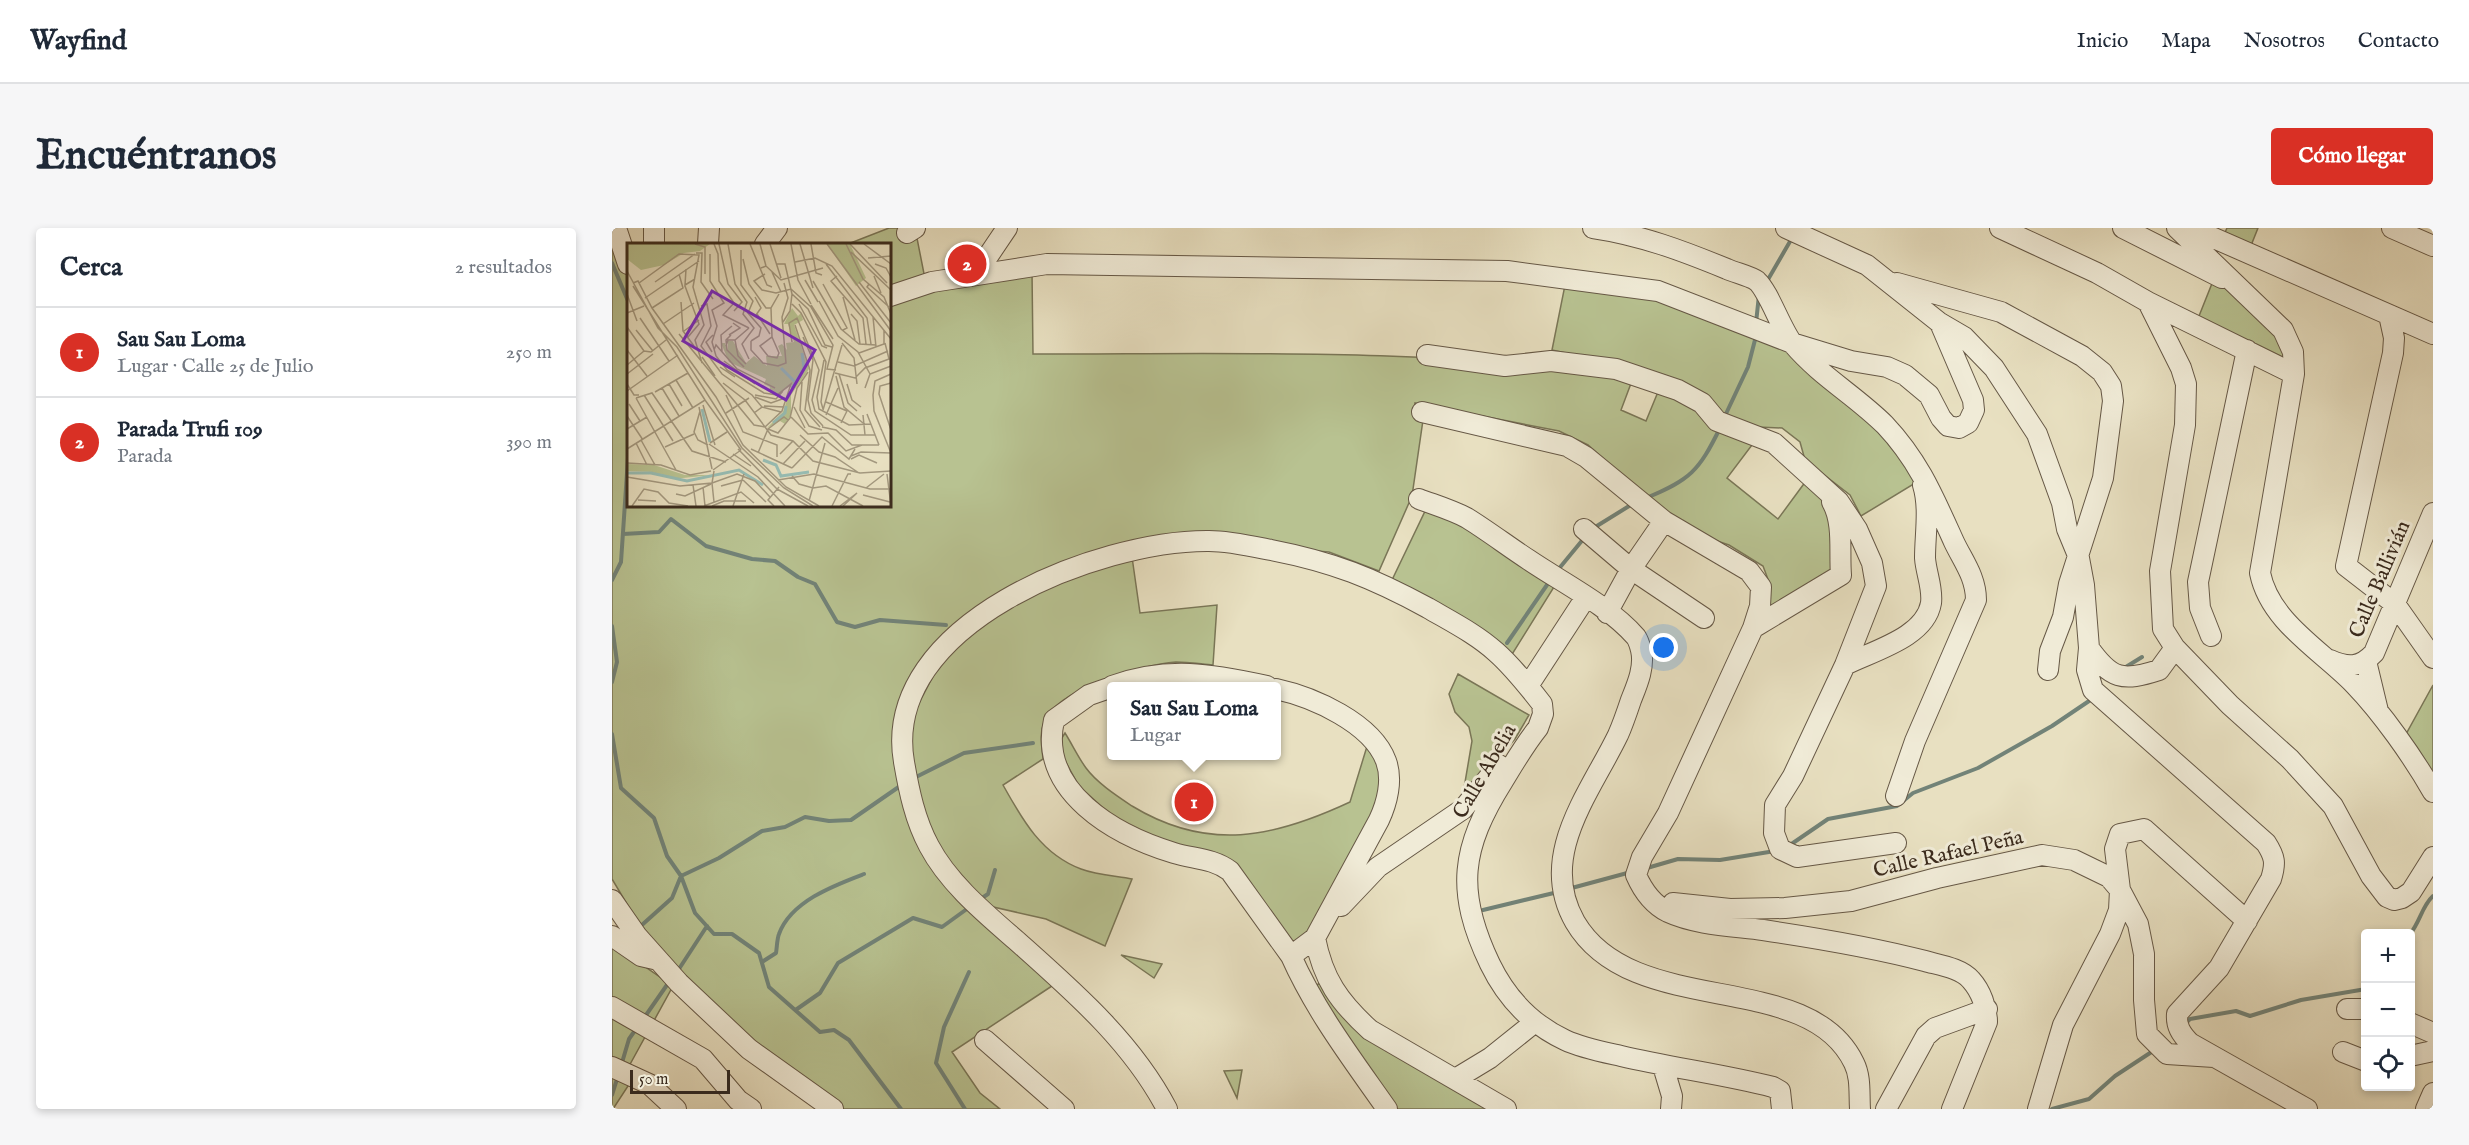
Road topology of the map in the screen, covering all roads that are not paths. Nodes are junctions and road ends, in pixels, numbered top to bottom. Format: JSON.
{"nodes":[{"id":1,"x":616,"y":228,"type":"edge"},
{"id":2,"x":709,"y":228,"type":"edge"},
{"id":3,"x":777,"y":228,"type":"edge"},
{"id":4,"x":1006,"y":228,"type":"edge"},
{"id":5,"x":1593,"y":228,"type":"edge"},
{"id":6,"x":1786,"y":228,"type":"edge"},
{"id":7,"x":2000,"y":228,"type":"edge"},
{"id":8,"x":2123,"y":228,"type":"edge"},
{"id":9,"x":2177,"y":228,"type":"edge"},
{"id":10,"x":2191,"y":228,"type":"edge"},
{"id":11,"x":2392,"y":228,"type":"edge"},
{"id":12,"x":2432,"y":242,"type":"edge"},
{"id":13,"x":708,"y":243,"type":"edge"},
{"id":14,"x":766,"y":243,"type":"edge"},
{"id":15,"x":627,"y":261,"type":"edge"},
{"id":16,"x":976,"y":274,"type":"junction"},
{"id":17,"x":1881,"y":275,"type":"junction"},
{"id":18,"x":2235,"y":284,"type":"junction"},
{"id":19,"x":891,"y":296,"type":"edge"},
{"id":20,"x":2148,"y":303,"type":"junction"},
{"id":21,"x":2389,"y":315,"type":"junction"},
{"id":22,"x":1940,"y":323,"type":"junction"},
{"id":23,"x":2433,"y":334,"type":"edge"},
{"id":24,"x":1792,"y":343,"type":"junction"},
{"id":25,"x":2247,"y":350,"type":"junction"},
{"id":26,"x":1427,"y":355,"type":"dead end"},
{"id":27,"x":2294,"y":374,"type":"junction"},
{"id":28,"x":1422,"y":412,"type":"dead end"},
{"id":29,"x":1916,"y":465,"type":"junction"},
{"id":30,"x":1824,"y":489,"type":"junction"},
{"id":31,"x":1419,"y":499,"type":"dead end"},
{"id":32,"x":2433,"y":513,"type":"edge"},
{"id":33,"x":1664,"y":521,"type":"junction"},
{"id":34,"x":1584,"y":529,"type":"dead end"},
{"id":35,"x":2067,"y":529,"type":"junction"},
{"id":36,"x":2088,"y":530,"type":"junction"},
{"id":37,"x":2079,"y":558,"type":"junction"},
{"id":38,"x":1631,"y":569,"type":"junction"},
{"id":39,"x":1586,"y":597,"type":"junction"},
{"id":40,"x":2396,"y":604,"type":"junction"},
{"id":41,"x":1607,"y":613,"type":"junction"},
{"id":42,"x":1704,"y":618,"type":"dead end"},
{"id":43,"x":1753,"y":628,"type":"junction"},
{"id":44,"x":2211,"y":636,"type":"dead end"},
{"id":45,"x":2089,"y":648,"type":"junction"},
{"id":46,"x":2175,"y":648,"type":"junction"},
{"id":47,"x":2323,"y":656,"type":"junction"},
{"id":48,"x":2433,"y":658,"type":"edge"},
{"id":49,"x":2366,"y":661,"type":"junction"},
{"id":50,"x":1845,"y":665,"type":"junction"},
{"id":51,"x":2048,"y":670,"type":"dead end"},
{"id":52,"x":1131,"y":682,"type":"edge"},
{"id":53,"x":1244,"y":682,"type":"edge"},
{"id":54,"x":1528,"y":686,"type":"junction"},
{"id":55,"x":1107,"y":689,"type":"edge"},
{"id":56,"x":1281,"y":690,"type":"edge"},
{"id":57,"x":2379,"y":714,"type":"junction"},
{"id":58,"x":1530,"y":737,"type":"junction"},
{"id":59,"x":2433,"y":792,"type":"edge"},
{"id":60,"x":1896,"y":796,"type":"dead end"},
{"id":61,"x":1896,"y":843,"type":"dead end"},
{"id":62,"x":2433,"y":857,"type":"edge"},
{"id":63,"x":2120,"y":891,"type":"junction"},
{"id":64,"x":612,"y":900,"type":"edge"},
{"id":65,"x":1651,"y":900,"type":"junction"},
{"id":66,"x":2247,"y":921,"type":"junction"},
{"id":67,"x":1319,"y":932,"type":"junction"},
{"id":68,"x":612,"y":936,"type":"edge"},
{"id":69,"x":1291,"y":956,"type":"junction"},
{"id":70,"x":656,"y":959,"type":"junction"},
{"id":71,"x":612,"y":1007,"type":"edge"},
{"id":72,"x":1987,"y":1009,"type":"junction"},
{"id":73,"x":1535,"y":1022,"type":"junction"},
{"id":74,"x":2415,"y":1025,"type":"edge"},
{"id":75,"x":2433,"y":1034,"type":"edge"},
{"id":76,"x":985,"y":1040,"type":"dead end"},
{"id":77,"x":2433,"y":1051,"type":"edge"},
{"id":78,"x":2343,"y":1053,"type":"dead end"},
{"id":79,"x":2415,"y":1055,"type":"edge"},
{"id":80,"x":2217,"y":1057,"type":"junction"},
{"id":81,"x":2361,"y":1058,"type":"edge"},
{"id":82,"x":1663,"y":1066,"type":"junction"},
{"id":83,"x":612,"y":1067,"type":"edge"},
{"id":84,"x":1452,"y":1076,"type":"junction"},
{"id":85,"x":2433,"y":1093,"type":"edge"},
{"id":86,"x":676,"y":1109,"type":"edge"},
{"id":87,"x":751,"y":1109,"type":"edge"},
{"id":88,"x":833,"y":1109,"type":"edge"},
{"id":89,"x":1064,"y":1109,"type":"edge"},
{"id":90,"x":1167,"y":1109,"type":"edge"},
{"id":91,"x":1388,"y":1109,"type":"edge"},
{"id":92,"x":1506,"y":1109,"type":"edge"},
{"id":93,"x":1671,"y":1109,"type":"edge"},
{"id":94,"x":1782,"y":1109,"type":"edge"},
{"id":95,"x":1860,"y":1109,"type":"edge"},
{"id":96,"x":1886,"y":1109,"type":"edge"},
{"id":97,"x":1952,"y":1109,"type":"edge"},
{"id":98,"x":2038,"y":1109,"type":"edge"},
{"id":99,"x":2307,"y":1109,"type":"edge"},
{"id":100,"x":2426,"y":1109,"type":"edge"}],
"edges":[{"from":1,"to":15,"type":"street"},
{"from":2,"to":13,"type":"street"},
{"from":3,"to":14,"type":"street"},
{"from":4,"to":16,"type":"street"},
{"from":5,"to":24,"type":"street"},
{"from":6,"to":17,"type":"street"},
{"from":7,"to":20,"type":"street"},
{"from":8,"to":18,"type":"street"},
{"from":9,"to":18,"type":"street"},
{"from":10,"to":21,"type":"street"},
{"from":11,"to":12,"type":"street"},
{"from":16,"to":19,"type":"street"},
{"from":16,"to":24,"type":"street"},
{"from":17,"to":22,"type":"street"},
{"from":17,"to":36,"type":"street"},
{"from":18,"to":27,"type":"street"},
{"from":20,"to":25,"type":"street"},
{"from":20,"to":46,"type":"street"},
{"from":21,"to":23,"type":"street"},
{"from":21,"to":40,"type":"street"},
{"from":22,"to":24,"type":"street"},
{"from":22,"to":35,"type":"street"},
{"from":24,"to":29,"type":"street"},
{"from":25,"to":27,"type":"street"},
{"from":25,"to":44,"type":"street"},
{"from":26,"to":30,"type":"street"},
{"from":27,"to":47,"type":"street"},
{"from":28,"to":33,"type":"street"},
{"from":29,"to":50,"type":"street"},
{"from":29,"to":60,"type":"street"},
{"from":30,"to":43,"type":"street"},
{"from":30,"to":50,"type":"street"},
{"from":31,"to":39,"type":"street"},
{"from":32,"to":40,"type":"street","name":"Calle Ballivián"},
{"from":33,"to":38,"type":"street"},
{"from":33,"to":43,"type":"street"},
{"from":34,"to":38,"type":"street"},
{"from":35,"to":36,"type":"street"},
{"from":35,"to":37,"type":"street"},
{"from":36,"to":37,"type":"street"},
{"from":37,"to":45,"type":"street"},
{"from":37,"to":51,"type":"street"},
{"from":38,"to":41,"type":"street"},
{"from":38,"to":42,"type":"street"},
{"from":39,"to":41,"type":"street"},
{"from":39,"to":54,"type":"street"},
{"from":40,"to":48,"type":"street"},
{"from":40,"to":49,"type":"street","name":"Calle Ballivián"},
{"from":41,"to":95,"type":"street"},
{"from":43,"to":65,"type":"street"},
{"from":45,"to":46,"type":"street"},
{"from":45,"to":66,"type":"street"},
{"from":46,"to":62,"type":"street"},
{"from":47,"to":49,"type":"street"},
{"from":47,"to":57,"type":"street"},
{"from":49,"to":57,"type":"street"},
{"from":50,"to":61,"type":"street"},
{"from":52,"to":53,"type":"street"},
{"from":54,"to":58,"type":"street","name":"Calle Abelia"},
{"from":54,"to":90,"type":"street","name":"Calle Abelia"},
{"from":55,"to":69,"type":"street"},
{"from":56,"to":67,"type":"street"},
{"from":57,"to":59,"type":"street"},
{"from":58,"to":67,"type":"street"},
{"from":58,"to":73,"type":"street","name":"Calle Abelia"},
{"from":63,"to":65,"type":"street","name":"Calle Rafael Peña"},
{"from":63,"to":66,"type":"street"},
{"from":63,"to":80,"type":"street"},
{"from":63,"to":98,"type":"street"},
{"from":64,"to":70,"type":"street"},
{"from":65,"to":72,"type":"street"},
{"from":66,"to":80,"type":"street"},
{"from":67,"to":69,"type":"street"},
{"from":67,"to":84,"type":"street"},
{"from":68,"to":70,"type":"street"},
{"from":69,"to":91,"type":"street"},
{"from":70,"to":88,"type":"street"},
{"from":71,"to":87,"type":"street"},
{"from":72,"to":96,"type":"street"},
{"from":72,"to":97,"type":"street"},
{"from":73,"to":82,"type":"street","name":"Calle Abelia"},
{"from":73,"to":84,"type":"street"},
{"from":74,"to":75,"type":"street"},
{"from":76,"to":89,"type":"street"},
{"from":77,"to":79,"type":"street"},
{"from":78,"to":81,"type":"street"},
{"from":80,"to":99,"type":"street"},
{"from":82,"to":93,"type":"street"},
{"from":82,"to":94,"type":"street","name":"Calle Abelia"},
{"from":83,"to":86,"type":"street"},
{"from":84,"to":92,"type":"street"},
{"from":85,"to":100,"type":"street"}]}
